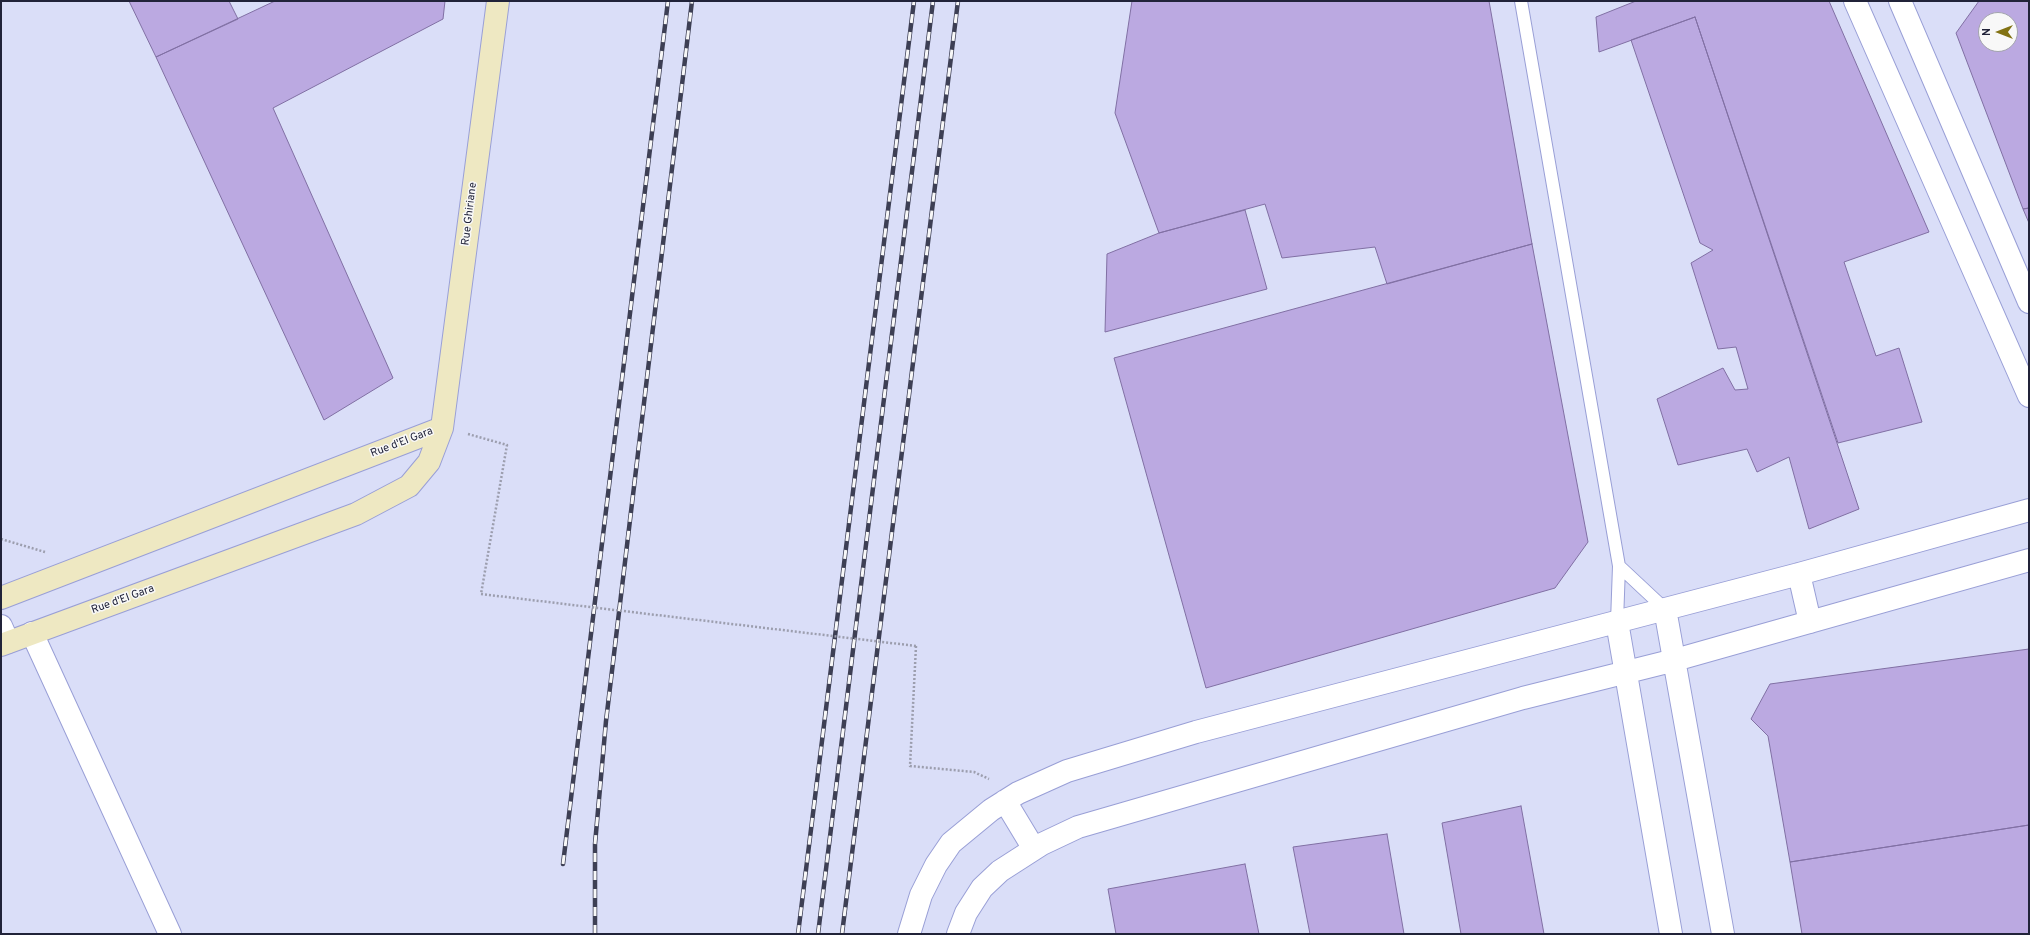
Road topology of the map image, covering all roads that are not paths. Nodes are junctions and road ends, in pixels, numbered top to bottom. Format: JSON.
{"nodes":[{"id":1,"x":498,"y":1,"type":"edge"},
{"id":2,"x":1521,"y":1,"type":"edge"},
{"id":3,"x":1855,"y":1,"type":"edge"},
{"id":4,"x":1900,"y":1,"type":"edge"},
{"id":5,"x":2029,"y":302,"type":"edge"},
{"id":6,"x":2029,"y":396,"type":"edge"},
{"id":7,"x":442,"y":428,"type":"junction"},
{"id":8,"x":2029,"y":510,"type":"edge"},
{"id":9,"x":2029,"y":560,"type":"edge"},
{"id":10,"x":1619,"y":566,"type":"junction"},
{"id":11,"x":1799,"y":574,"type":"junction"},
{"id":12,"x":1,"y":598,"type":"edge"},
{"id":13,"x":1665,"y":609,"type":"junction"},
{"id":14,"x":1617,"y":622,"type":"junction"},
{"id":15,"x":1810,"y":622,"type":"junction"},
{"id":16,"x":32,"y":633,"type":"junction"},
{"id":17,"x":3,"y":638,"type":"edge"},
{"id":18,"x":1675,"y":660,"type":"junction"},
{"id":19,"x":1625,"y":674,"type":"junction"},
{"id":20,"x":1005,"y":801,"type":"junction"},
{"id":21,"x":1034,"y":849,"type":"junction"},
{"id":22,"x":170,"y":934,"type":"edge"},
{"id":23,"x":909,"y":934,"type":"edge"},
{"id":24,"x":958,"y":934,"type":"edge"},
{"id":25,"x":1671,"y":934,"type":"edge"},
{"id":26,"x":1723,"y":934,"type":"edge"}],
"edges":[{"from":1,"to":7,"type":"street","name":"Rue Ghiriane"},
{"from":2,"to":10,"type":"lane"},
{"from":3,"to":6,"type":"street"},
{"from":4,"to":5,"type":"street"},
{"from":7,"to":12,"type":"street","name":"Rue d'El Gara"},
{"from":7,"to":16,"type":"street","name":"Rue d'El Gara"},
{"from":8,"to":11,"type":"street"},
{"from":9,"to":15,"type":"street"},
{"from":10,"to":13,"type":"lane"},
{"from":10,"to":14,"type":"lane"},
{"from":11,"to":13,"type":"street"},
{"from":11,"to":15,"type":"street"},
{"from":13,"to":14,"type":"street"},
{"from":13,"to":18,"type":"street"},
{"from":14,"to":19,"type":"street"},
{"from":14,"to":20,"type":"street"},
{"from":15,"to":18,"type":"street"},
{"from":16,"to":17,"type":"street","name":"Rue d'El Gara"},
{"from":16,"to":22,"type":"street"},
{"from":18,"to":19,"type":"street"},
{"from":18,"to":26,"type":"street"},
{"from":19,"to":21,"type":"street"},
{"from":19,"to":25,"type":"street"},
{"from":20,"to":21,"type":"street"},
{"from":20,"to":23,"type":"street"},
{"from":21,"to":24,"type":"street"}]}
